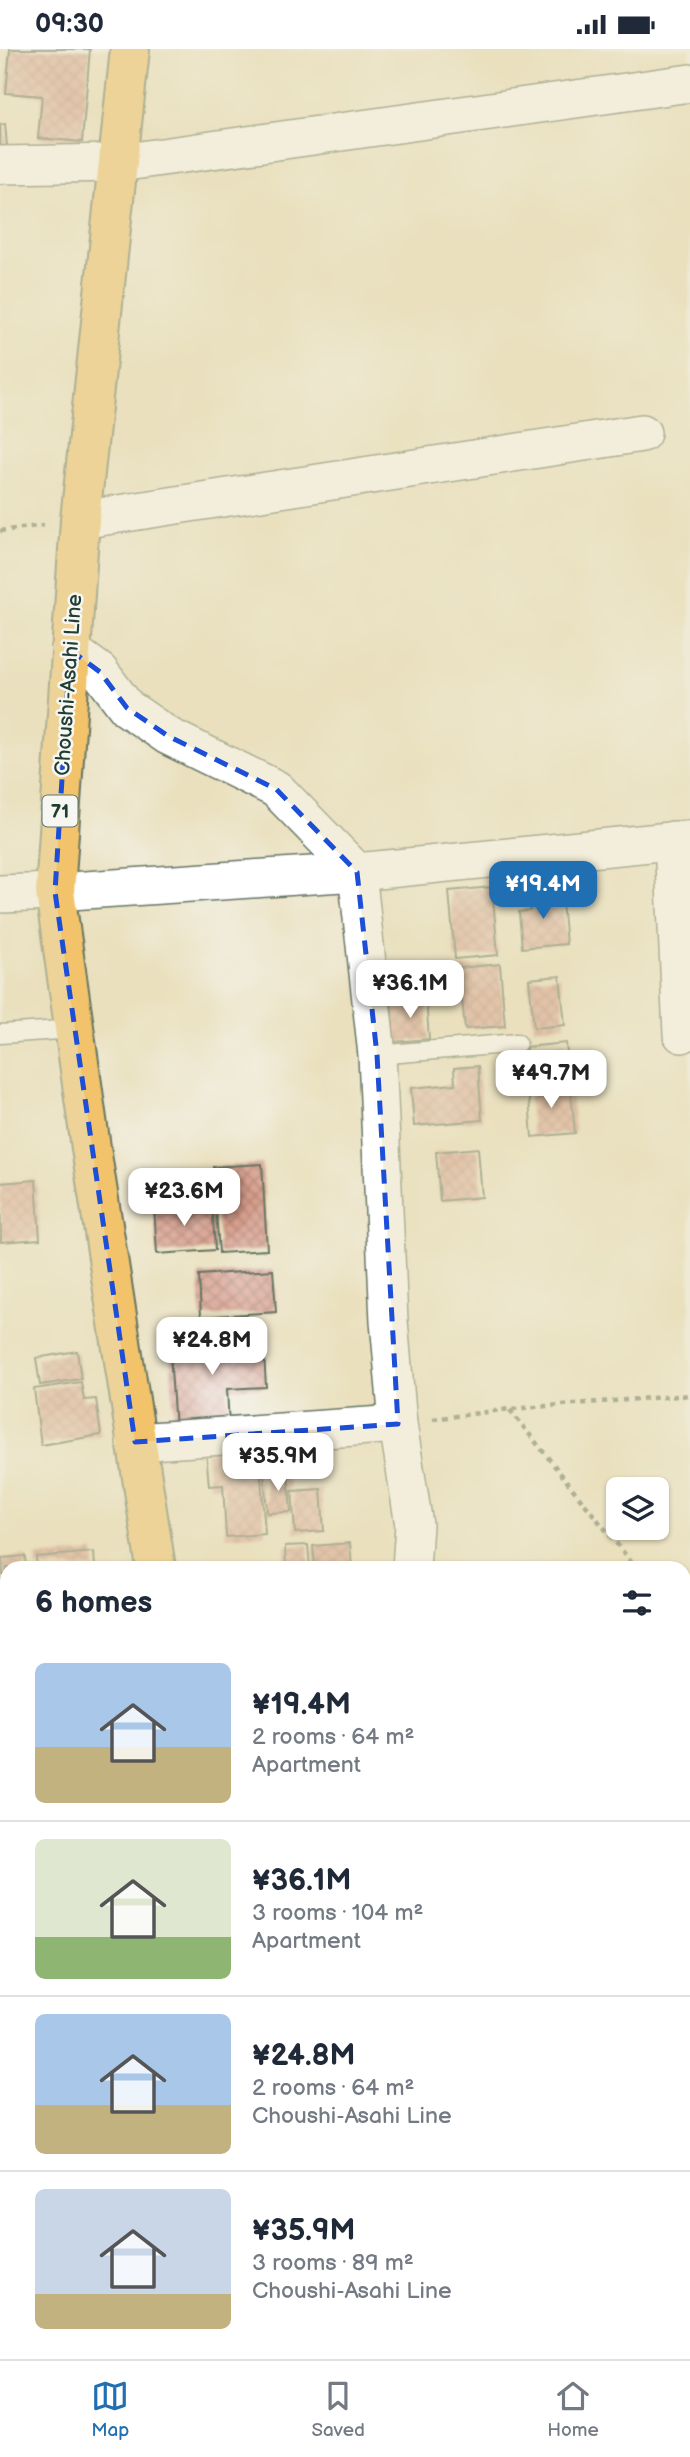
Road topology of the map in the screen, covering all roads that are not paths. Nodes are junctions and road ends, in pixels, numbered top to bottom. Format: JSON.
{"nodes":[{"id":1,"x":130,"y":49,"type":"edge"},
{"id":2,"x":690,"y":83,"type":"edge"},
{"id":3,"x":119,"y":163,"type":"junction"},
{"id":4,"x":0,"y":165,"type":"edge"},
{"id":5,"x":642,"y":433,"type":"dead end"},
{"id":6,"x":80,"y":520,"type":"junction"},
{"id":7,"x":70,"y":650,"type":"junction"},
{"id":8,"x":681,"y":840,"type":"edge"},
{"id":9,"x":357,"y":871,"type":"junction"},
{"id":10,"x":55,"y":893,"type":"junction"},
{"id":11,"x":0,"y":894,"type":"edge"},
{"id":12,"x":75,"y":1029,"type":"junction"},
{"id":13,"x":0,"y":1034,"type":"edge"},
{"id":14,"x":682,"y":1034,"type":"dead end"},
{"id":15,"x":517,"y":1043,"type":"dead end"},
{"id":16,"x":377,"y":1055,"type":"junction"},
{"id":17,"x":398,"y":1424,"type":"junction"},
{"id":18,"x":135,"y":1442,"type":"junction"},
{"id":19,"x":155,"y":1561,"type":"edge"},
{"id":20,"x":411,"y":1561,"type":"edge"}],
"edges":[{"from":1,"to":3,"type":"main road","name":"Choushi-Asahi Line","number":"71"},
{"from":2,"to":3,"type":"street"},
{"from":3,"to":4,"type":"street"},
{"from":3,"to":6,"type":"main road","name":"Choushi-Asahi Line","number":"71"},
{"from":5,"to":6,"type":"street"},
{"from":6,"to":7,"type":"main road","name":"Choushi-Asahi Line","number":"71"},
{"from":7,"to":9,"type":"street"},
{"from":7,"to":10,"type":"main road","name":"Choushi-Asahi Line","number":"71"},
{"from":8,"to":9,"type":"street"},
{"from":8,"to":14,"type":"street"},
{"from":9,"to":10,"type":"street"},
{"from":9,"to":16,"type":"street"},
{"from":10,"to":11,"type":"street"},
{"from":10,"to":12,"type":"main road","name":"Choushi-Asahi Line","number":"71"},
{"from":12,"to":13,"type":"lane"},
{"from":12,"to":18,"type":"main road","name":"Choushi-Asahi Line","number":"71"},
{"from":15,"to":16,"type":"lane"},
{"from":16,"to":17,"type":"street"},
{"from":17,"to":18,"type":"street"},
{"from":17,"to":20,"type":"street"},
{"from":18,"to":19,"type":"main road","name":"Choushi-Asahi Line","number":"71"}]}
